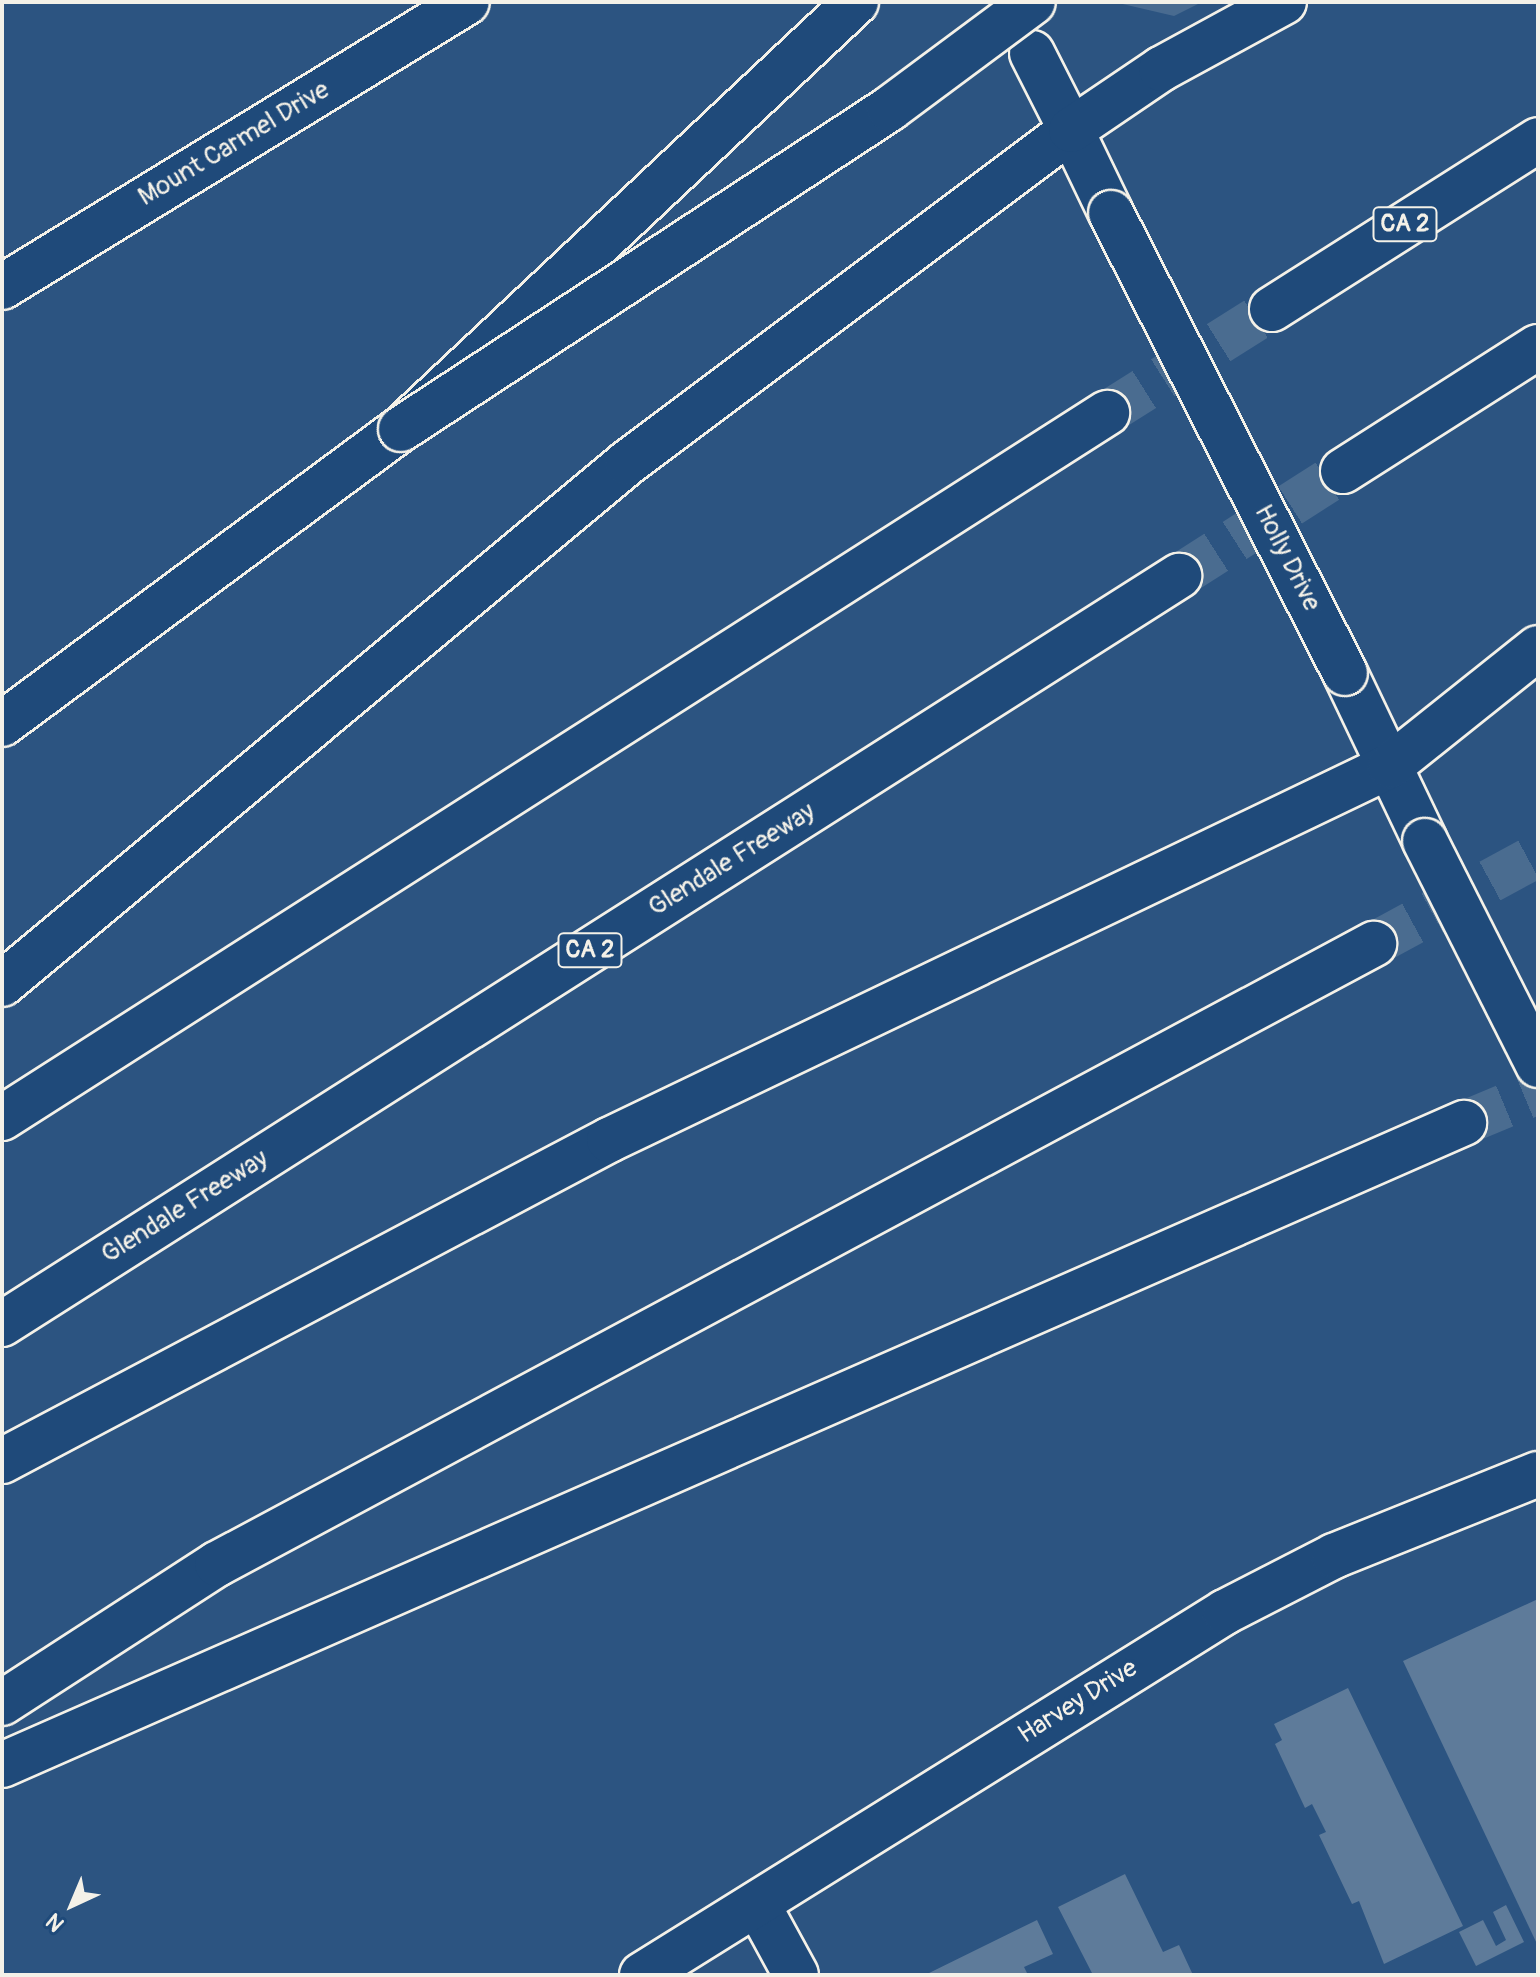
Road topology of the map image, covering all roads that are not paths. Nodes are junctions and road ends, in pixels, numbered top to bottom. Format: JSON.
{"nodes":[{"id":1,"x":467,"y":2,"type":"edge"},
{"id":2,"x":856,"y":2,"type":"edge"},
{"id":3,"x":1033,"y":2,"type":"edge"},
{"id":4,"x":1284,"y":2,"type":"edge"},
{"id":5,"x":1032,"y":53,"type":"dead end"},
{"id":6,"x":1071,"y":130,"type":"junction"},
{"id":7,"x":1538,"y":140,"type":"edge"},
{"id":8,"x":2,"y":287,"type":"edge"},
{"id":9,"x":1272,"y":309,"type":"tunnel mouth"},
{"id":10,"x":1538,"y":347,"type":"edge"},
{"id":11,"x":1107,"y":413,"type":"tunnel mouth"},
{"id":12,"x":401,"y":429,"type":"junction"},
{"id":13,"x":1343,"y":471,"type":"tunnel mouth"},
{"id":14,"x":1179,"y":576,"type":"tunnel mouth"},
{"id":15,"x":1538,"y":648,"type":"edge"},
{"id":16,"x":2,"y":724,"type":"edge"},
{"id":17,"x":1390,"y":766,"type":"junction"},
{"id":18,"x":1374,"y":944,"type":"tunnel mouth"},
{"id":19,"x":2,"y":984,"type":"edge"},
{"id":20,"x":1538,"y":1065,"type":"edge"},
{"id":21,"x":2,"y":1118,"type":"edge"},
{"id":22,"x":1464,"y":1123,"type":"tunnel mouth"},
{"id":23,"x":2,"y":1324,"type":"edge"},
{"id":24,"x":2,"y":1461,"type":"edge"},
{"id":25,"x":1538,"y":1474,"type":"edge"},
{"id":26,"x":17,"y":1694,"type":"edge"},
{"id":27,"x":2,"y":1765,"type":"edge"},
{"id":28,"x":759,"y":1907,"type":"junction"},
{"id":29,"x":642,"y":1975,"type":"edge"},
{"id":30,"x":796,"y":1975,"type":"edge"}],
"edges":[{"from":1,"to":8,"type":"main road","name":"Mount Carmel Drive"},
{"from":2,"to":12,"type":"main road","bridge":true},
{"from":3,"to":12,"type":"main road","bridge":true},
{"from":4,"to":6,"type":"main road"},
{"from":5,"to":6,"type":"main road","name":"Holly Drive"},
{"from":6,"to":17,"type":"main road","name":"Holly Drive","bridge":true},
{"from":6,"to":19,"type":"main road"},
{"from":7,"to":9,"type":"main road","number":"CA 2"},
{"from":10,"to":13,"type":"main road"},
{"from":11,"to":21,"type":"main road"},
{"from":12,"to":16,"type":"main road"},
{"from":14,"to":23,"type":"main road","name":"Glendale Freeway","number":"CA 2"},
{"from":15,"to":17,"type":"main road"},
{"from":17,"to":20,"type":"main road","name":"Holly Drive","bridge":true},
{"from":17,"to":24,"type":"main road"},
{"from":18,"to":26,"type":"main road"},
{"from":22,"to":27,"type":"main road"},
{"from":25,"to":28,"type":"main road","name":"Harvey Drive"},
{"from":28,"to":29,"type":"main road","name":"Harvey Drive"},
{"from":28,"to":30,"type":"main road"}]}
